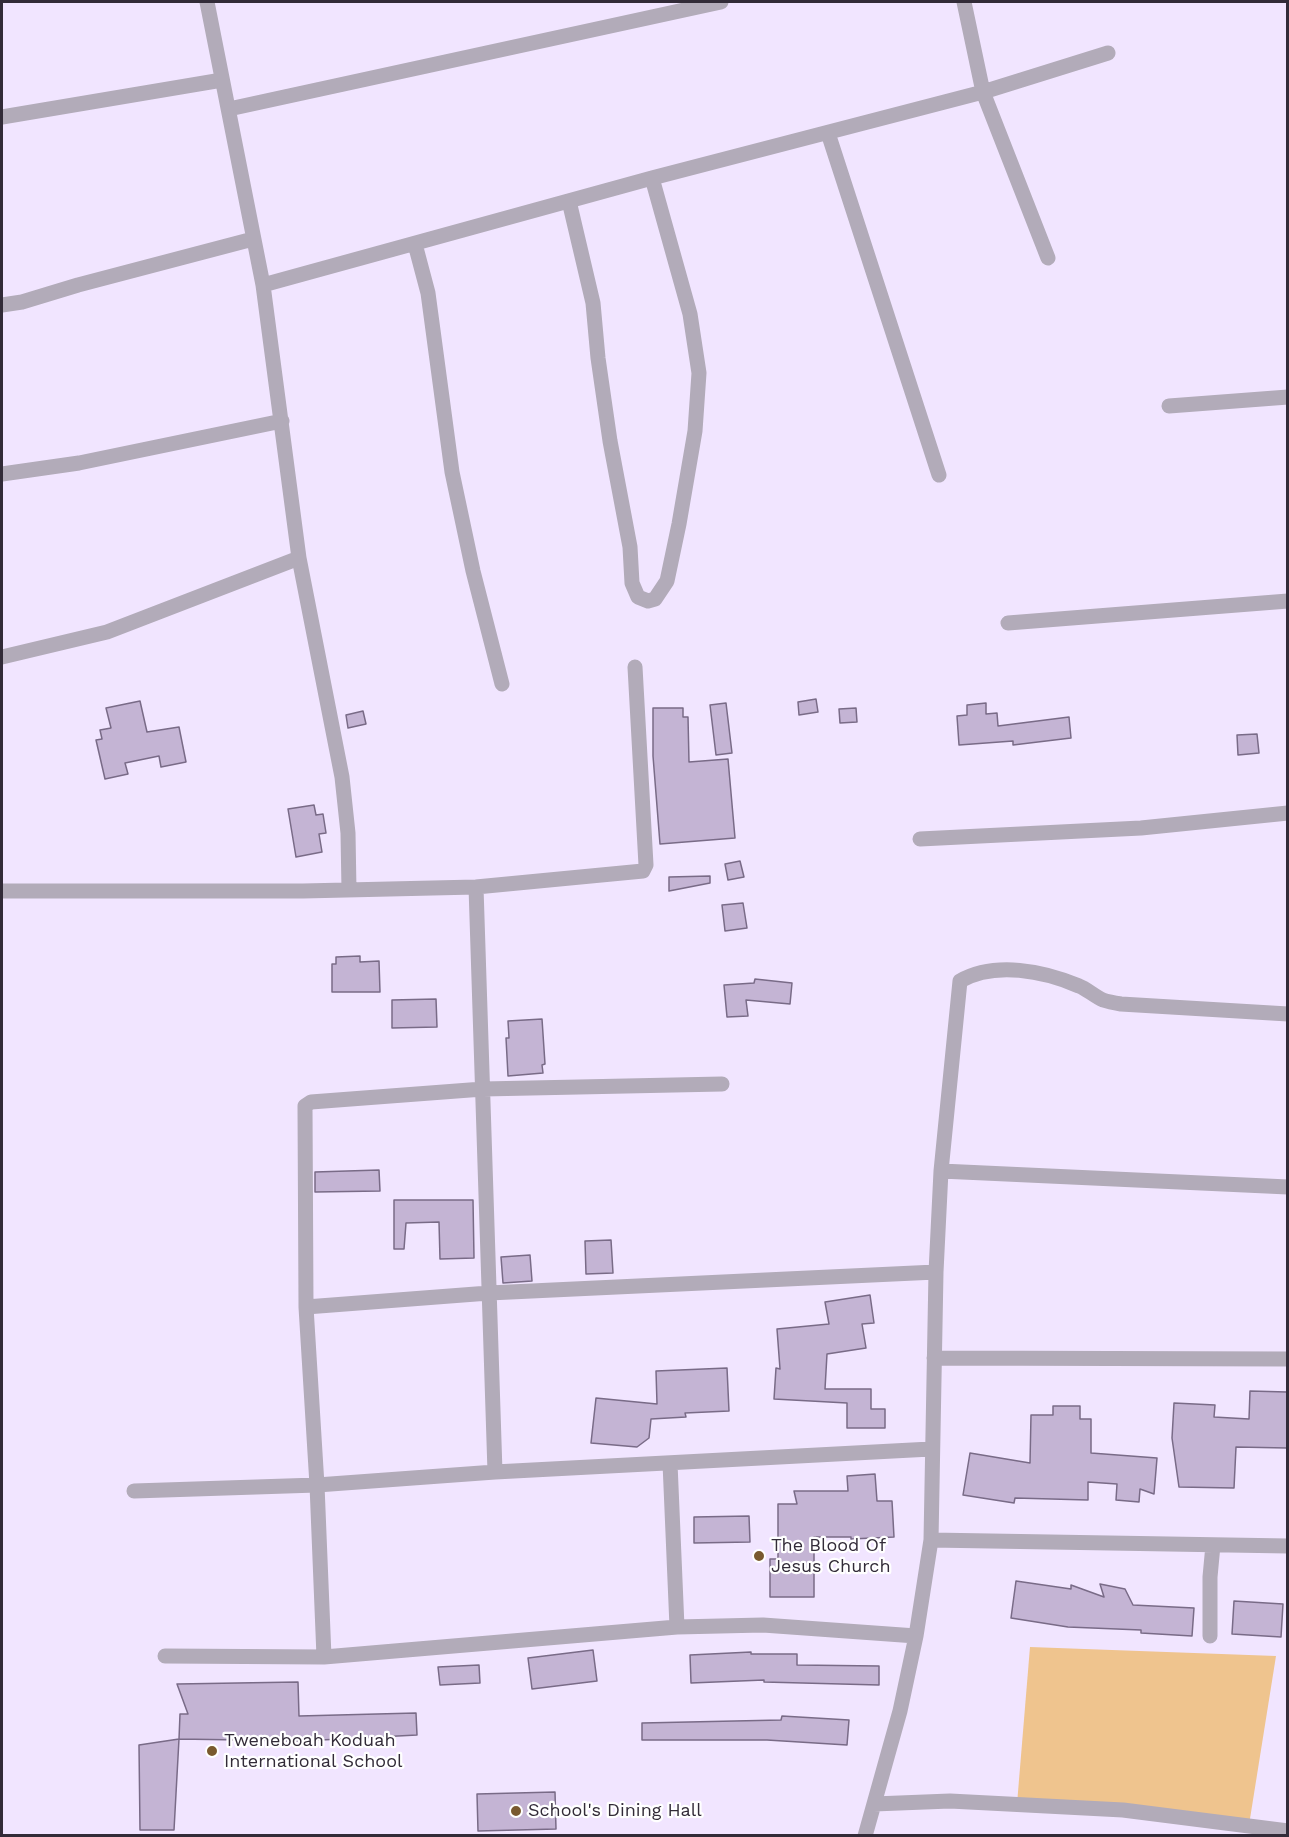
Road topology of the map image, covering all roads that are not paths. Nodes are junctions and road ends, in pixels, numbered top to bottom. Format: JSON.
{"nodes":[{"id":1,"x":207,"y":2,"type":"edge"},
{"id":2,"x":721,"y":2,"type":"edge"},
{"id":3,"x":963,"y":2,"type":"edge"},
{"id":4,"x":1108,"y":53,"type":"dead end"},
{"id":5,"x":222,"y":80,"type":"junction"},
{"id":6,"x":983,"y":92,"type":"junction"},
{"id":7,"x":229,"y":110,"type":"junction"},
{"id":8,"x":2,"y":117,"type":"edge"},
{"id":9,"x":828,"y":133,"type":"junction"},
{"id":10,"x":652,"y":178,"type":"junction"},
{"id":11,"x":568,"y":201,"type":"junction"},
{"id":12,"x":253,"y":239,"type":"junction"},
{"id":13,"x":415,"y":244,"type":"junction"},
{"id":14,"x":1048,"y":258,"type":"dead end"},
{"id":15,"x":263,"y":285,"type":"junction"},
{"id":16,"x":2,"y":305,"type":"edge"},
{"id":17,"x":1287,"y":397,"type":"edge"},
{"id":18,"x":1168,"y":406,"type":"dead end"},
{"id":19,"x":282,"y":421,"type":"junction"},
{"id":20,"x":2,"y":474,"type":"edge"},
{"id":21,"x":939,"y":475,"type":"dead end"},
{"id":22,"x":299,"y":558,"type":"junction"},
{"id":23,"x":1287,"y":601,"type":"edge"},
{"id":24,"x":1008,"y":623,"type":"dead end"},
{"id":25,"x":2,"y":657,"type":"edge"},
{"id":26,"x":635,"y":668,"type":"dead end"},
{"id":27,"x":502,"y":684,"type":"dead end"},
{"id":28,"x":1287,"y":813,"type":"edge"},
{"id":29,"x":920,"y":839,"type":"dead end"},
{"id":30,"x":476,"y":886,"type":"junction"},
{"id":31,"x":349,"y":890,"type":"junction"},
{"id":32,"x":2,"y":891,"type":"edge"},
{"id":33,"x":1287,"y":1014,"type":"edge"},
{"id":34,"x":722,"y":1084,"type":"dead end"},
{"id":35,"x":483,"y":1089,"type":"junction"},
{"id":36,"x":941,"y":1171,"type":"junction"},
{"id":37,"x":1287,"y":1187,"type":"edge"},
{"id":38,"x":936,"y":1272,"type":"junction"},
{"id":39,"x":489,"y":1293,"type":"junction"},
{"id":40,"x":306,"y":1307,"type":"junction"},
{"id":41,"x":934,"y":1358,"type":"junction"},
{"id":42,"x":1287,"y":1359,"type":"edge"},
{"id":43,"x":931,"y":1449,"type":"junction"},
{"id":44,"x":670,"y":1463,"type":"junction"},
{"id":45,"x":495,"y":1473,"type":"junction"},
{"id":46,"x":317,"y":1485,"type":"junction"},
{"id":47,"x":134,"y":1491,"type":"dead end"},
{"id":48,"x":931,"y":1540,"type":"junction"},
{"id":49,"x":1213,"y":1545,"type":"junction"},
{"id":50,"x":1287,"y":1546,"type":"edge"},
{"id":51,"x":677,"y":1627,"type":"junction"},
{"id":52,"x":916,"y":1636,"type":"junction"},
{"id":53,"x":1210,"y":1636,"type":"dead end"},
{"id":54,"x":165,"y":1656,"type":"dead end"},
{"id":55,"x":324,"y":1657,"type":"junction"},
{"id":56,"x":874,"y":1804,"type":"junction"},
{"id":57,"x":1287,"y":1831,"type":"edge"},
{"id":58,"x":865,"y":1836,"type":"edge"}],
"edges":[{"from":1,"to":5,"type":"street"},
{"from":2,"to":7,"type":"street"},
{"from":3,"to":6,"type":"street"},
{"from":4,"to":6,"type":"street"},
{"from":5,"to":7,"type":"street"},
{"from":5,"to":8,"type":"street"},
{"from":6,"to":9,"type":"street"},
{"from":6,"to":14,"type":"street"},
{"from":7,"to":12,"type":"street"},
{"from":9,"to":10,"type":"street"},
{"from":9,"to":21,"type":"street"},
{"from":10,"to":11,"type":"street"},
{"from":10,"to":11,"type":"street"},
{"from":11,"to":13,"type":"street"},
{"from":12,"to":15,"type":"street"},
{"from":12,"to":16,"type":"street"},
{"from":13,"to":15,"type":"street"},
{"from":13,"to":27,"type":"street"},
{"from":15,"to":19,"type":"street"},
{"from":17,"to":18,"type":"street"},
{"from":19,"to":20,"type":"street"},
{"from":19,"to":22,"type":"street"},
{"from":22,"to":25,"type":"street"},
{"from":22,"to":31,"type":"street"},
{"from":23,"to":24,"type":"street"},
{"from":26,"to":30,"type":"street"},
{"from":28,"to":29,"type":"street"},
{"from":30,"to":31,"type":"street"},
{"from":30,"to":35,"type":"street"},
{"from":31,"to":32,"type":"street"},
{"from":33,"to":36,"type":"street"},
{"from":34,"to":35,"type":"street"},
{"from":35,"to":39,"type":"street"},
{"from":35,"to":40,"type":"street"},
{"from":36,"to":37,"type":"street"},
{"from":36,"to":38,"type":"street"},
{"from":38,"to":39,"type":"street"},
{"from":38,"to":41,"type":"street"},
{"from":39,"to":40,"type":"street"},
{"from":39,"to":45,"type":"street"},
{"from":40,"to":46,"type":"street"},
{"from":41,"to":42,"type":"street"},
{"from":41,"to":43,"type":"street"},
{"from":43,"to":44,"type":"street"},
{"from":43,"to":48,"type":"street"},
{"from":44,"to":45,"type":"street"},
{"from":44,"to":51,"type":"street"},
{"from":45,"to":46,"type":"street"},
{"from":46,"to":47,"type":"street"},
{"from":46,"to":55,"type":"street"},
{"from":48,"to":49,"type":"street"},
{"from":48,"to":52,"type":"street"},
{"from":49,"to":50,"type":"street"},
{"from":49,"to":53,"type":"street"},
{"from":51,"to":52,"type":"street"},
{"from":51,"to":55,"type":"street"},
{"from":52,"to":56,"type":"street"},
{"from":54,"to":55,"type":"street"},
{"from":56,"to":57,"type":"street"},
{"from":56,"to":58,"type":"street"}]}
